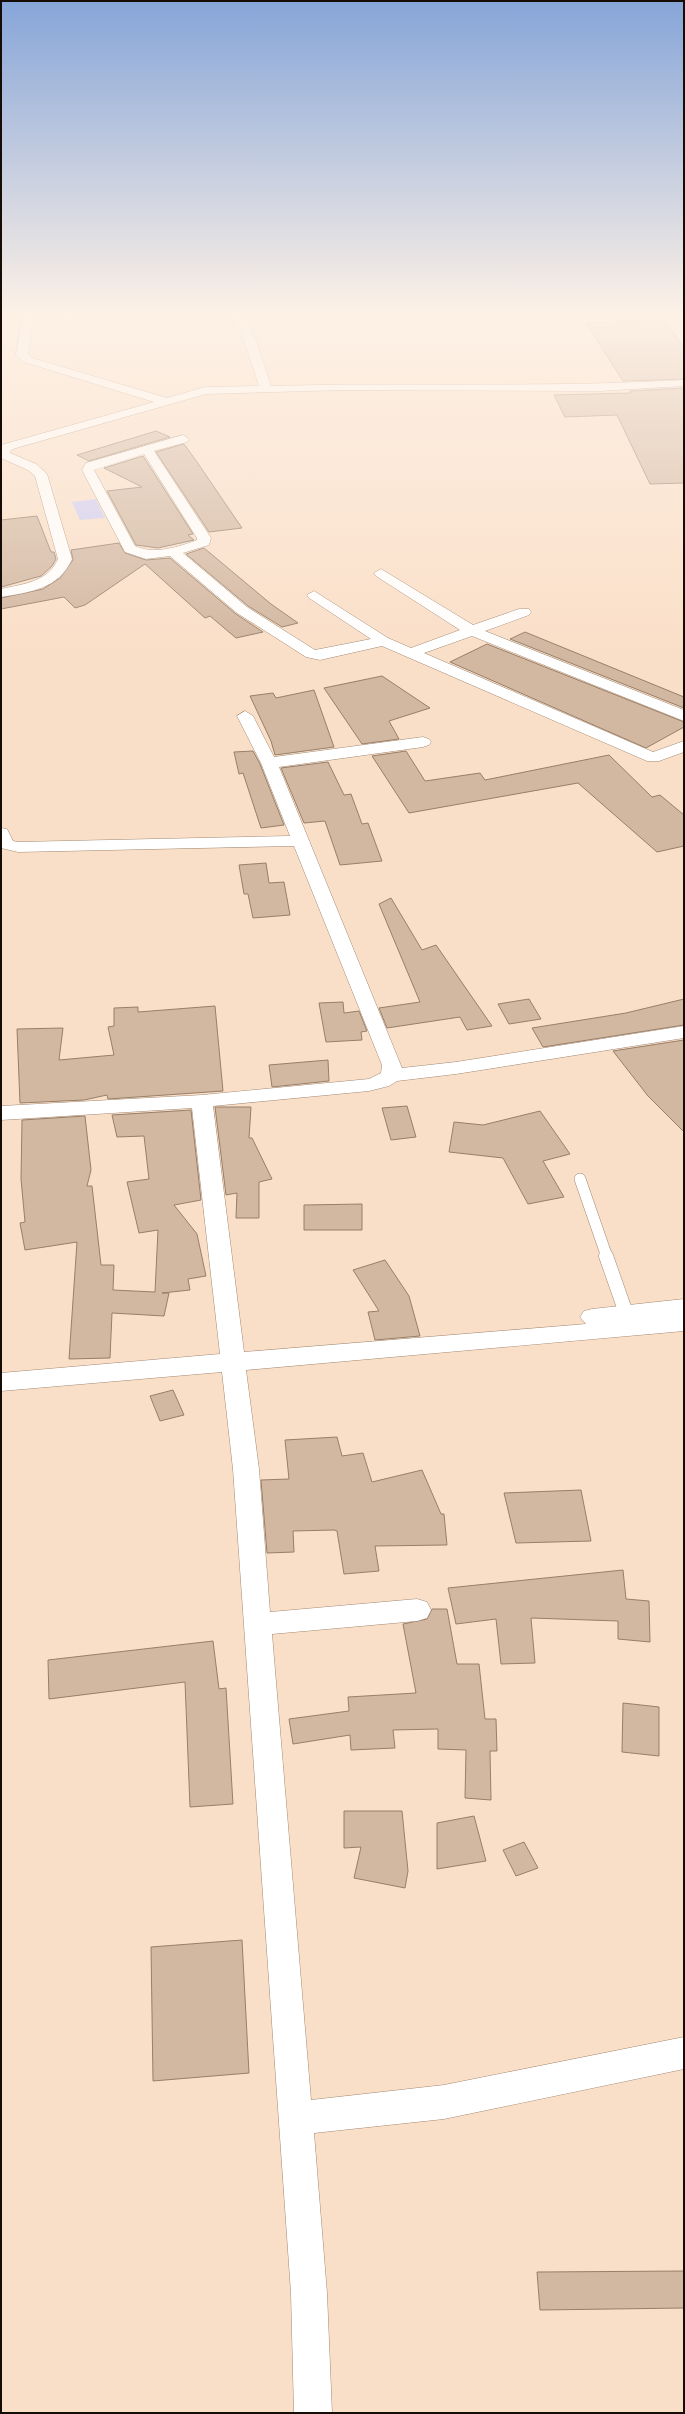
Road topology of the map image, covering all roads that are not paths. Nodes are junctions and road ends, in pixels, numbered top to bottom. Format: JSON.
{"nodes":[{"id":1,"x":81,"y":427,"type":"edge"},
{"id":2,"x":183,"y":439,"type":"dead end"},
{"id":3,"x":147,"y":450,"type":"junction"},
{"id":4,"x":173,"y":551,"type":"junction"},
{"id":5,"x":381,"y":573,"type":"dead end"},
{"id":6,"x":1,"y":593,"type":"edge"},
{"id":7,"x":314,"y":595,"type":"dead end"},
{"id":8,"x":524,"y":612,"type":"dead end"},
{"id":9,"x":472,"y":631,"type":"junction"},
{"id":10,"x":383,"y":641,"type":"junction"},
{"id":11,"x":411,"y":653,"type":"junction"},
{"id":12,"x":245,"y":716,"type":"dead end"},
{"id":13,"x":684,"y":716,"type":"edge"},
{"id":14,"x":423,"y":742,"type":"dead end"},
{"id":15,"x":684,"y":746,"type":"edge"},
{"id":16,"x":269,"y":763,"type":"junction"},
{"id":17,"x":1,"y":833,"type":"edge"},
{"id":18,"x":300,"y":841,"type":"junction"},
{"id":19,"x":684,"y":1032,"type":"edge"},
{"id":20,"x":391,"y":1075,"type":"junction"},
{"id":21,"x":202,"y":1100,"type":"junction"},
{"id":22,"x":1,"y":1113,"type":"edge"},
{"id":23,"x":580,"y":1179,"type":"dead end"},
{"id":24,"x":684,"y":1307,"type":"edge"},
{"id":25,"x":626,"y":1313,"type":"junction"},
{"id":26,"x":684,"y":1323,"type":"edge"},
{"id":27,"x":466,"y":1344,"type":"junction"},
{"id":28,"x":234,"y":1361,"type":"junction"},
{"id":29,"x":1,"y":1382,"type":"edge"},
{"id":30,"x":417,"y":1610,"type":"dead end"},
{"id":31,"x":258,"y":1624,"type":"junction"},
{"id":32,"x":684,"y":2052,"type":"edge"},
{"id":33,"x":295,"y":2118,"type":"junction"},
{"id":34,"x":313,"y":2413,"type":"edge"}],
"edges":[{"from":1,"to":6,"type":"street"},
{"from":2,"to":3,"type":"street"},
{"from":3,"to":4,"type":"street"},
{"from":3,"to":4,"type":"street"},
{"from":4,"to":10,"type":"street"},
{"from":5,"to":9,"type":"street"},
{"from":7,"to":10,"type":"street"},
{"from":8,"to":9,"type":"street"},
{"from":9,"to":11,"type":"street"},
{"from":9,"to":13,"type":"street"},
{"from":10,"to":11,"type":"street"},
{"from":11,"to":15,"type":"street"},
{"from":12,"to":16,"type":"street"},
{"from":14,"to":16,"type":"street"},
{"from":16,"to":18,"type":"street"},
{"from":17,"to":18,"type":"street"},
{"from":18,"to":20,"type":"street"},
{"from":19,"to":20,"type":"street"},
{"from":20,"to":21,"type":"street"},
{"from":21,"to":22,"type":"street"},
{"from":21,"to":28,"type":"street"},
{"from":23,"to":25,"type":"lane"},
{"from":24,"to":25,"type":"street"},
{"from":25,"to":27,"type":"street"},
{"from":26,"to":27,"type":"street"},
{"from":27,"to":28,"type":"street"},
{"from":28,"to":29,"type":"street"},
{"from":28,"to":31,"type":"street"},
{"from":30,"to":31,"type":"street"},
{"from":31,"to":33,"type":"street"},
{"from":32,"to":33,"type":"street"},
{"from":33,"to":34,"type":"street"}]}
